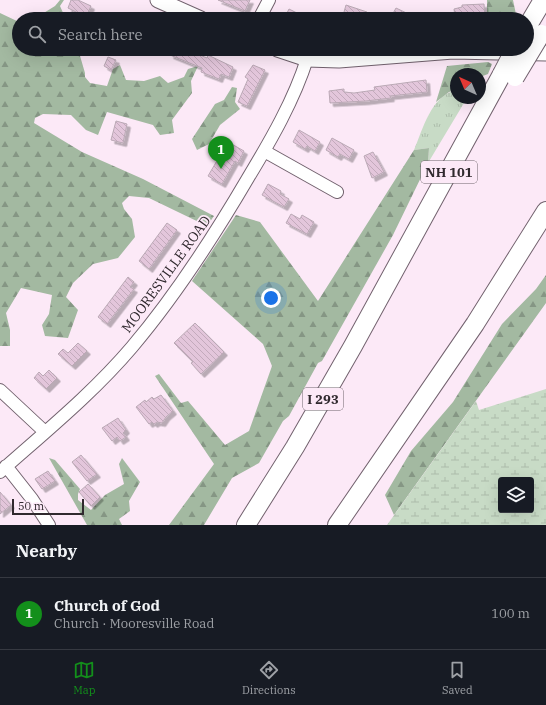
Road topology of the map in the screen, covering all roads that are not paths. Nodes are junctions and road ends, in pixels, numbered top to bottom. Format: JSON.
{"nodes":[{"id":1,"x":158,"y":0,"type":"edge"},
{"id":2,"x":269,"y":0,"type":"edge"},
{"id":3,"x":543,"y":0,"type":"edge"},
{"id":4,"x":185,"y":12,"type":"edge"},
{"id":5,"x":263,"y":12,"type":"edge"},
{"id":6,"x":538,"y":29,"type":"edge"},
{"id":7,"x":534,"y":53,"type":"edge"},
{"id":8,"x":546,"y":53,"type":"edge"},
{"id":9,"x":298,"y":56,"type":"edge"},
{"id":10,"x":385,"y":56,"type":"edge"},
{"id":11,"x":513,"y":56,"type":"edge"},
{"id":12,"x":520,"y":56,"type":"edge"},
{"id":13,"x":307,"y":59,"type":"junction"},
{"id":14,"x":508,"y":75,"type":"junction"},
{"id":15,"x":264,"y":151,"type":"junction"},
{"id":16,"x":337,"y":192,"type":"dead end"},
{"id":17,"x":546,"y":211,"type":"edge"},
{"id":18,"x":546,"y":230,"type":"edge"},
{"id":19,"x":395,"y":270,"type":"joint"},
{"id":20,"x":475,"y":324,"type":"junction"},
{"id":21,"x":0,"y":390,"type":"edge"},
{"id":22,"x":45,"y":432,"type":"junction"},
{"id":23,"x":3,"y":469,"type":"edge"},
{"id":24,"x":49,"y":525,"type":"edge"},
{"id":25,"x":246,"y":525,"type":"edge"},
{"id":26,"x":337,"y":525,"type":"edge"}],
"edges":[{"from":1,"to":4,"type":"main road"},
{"from":2,"to":5,"type":"street"},
{"from":3,"to":6,"type":"highway"},
{"from":7,"to":8,"type":"main road"},
{"from":9,"to":13,"type":"main road"},
{"from":10,"to":13,"type":"main road"},
{"from":11,"to":14,"type":"highway","number":"NH 101","bridge":true},
{"from":12,"to":14,"type":"highway","bridge":true},
{"from":13,"to":15,"type":"street","name":"MOORESVILLE ROAD"},
{"from":14,"to":19,"type":"highway","number":"NH 101"},
{"from":15,"to":16,"type":"street"},
{"from":15,"to":22,"type":"street","name":"MOORESVILLE ROAD"},
{"from":17,"to":20,"type":"highway"},
{"from":18,"to":20,"type":"highway"},
{"from":19,"to":25,"type":"highway","number":"I 293"},
{"from":20,"to":26,"type":"highway"},
{"from":21,"to":22,"type":"street"},
{"from":22,"to":23,"type":"street","name":"MOORESVILLE ROAD"},
{"from":23,"to":24,"type":"street"}]}
